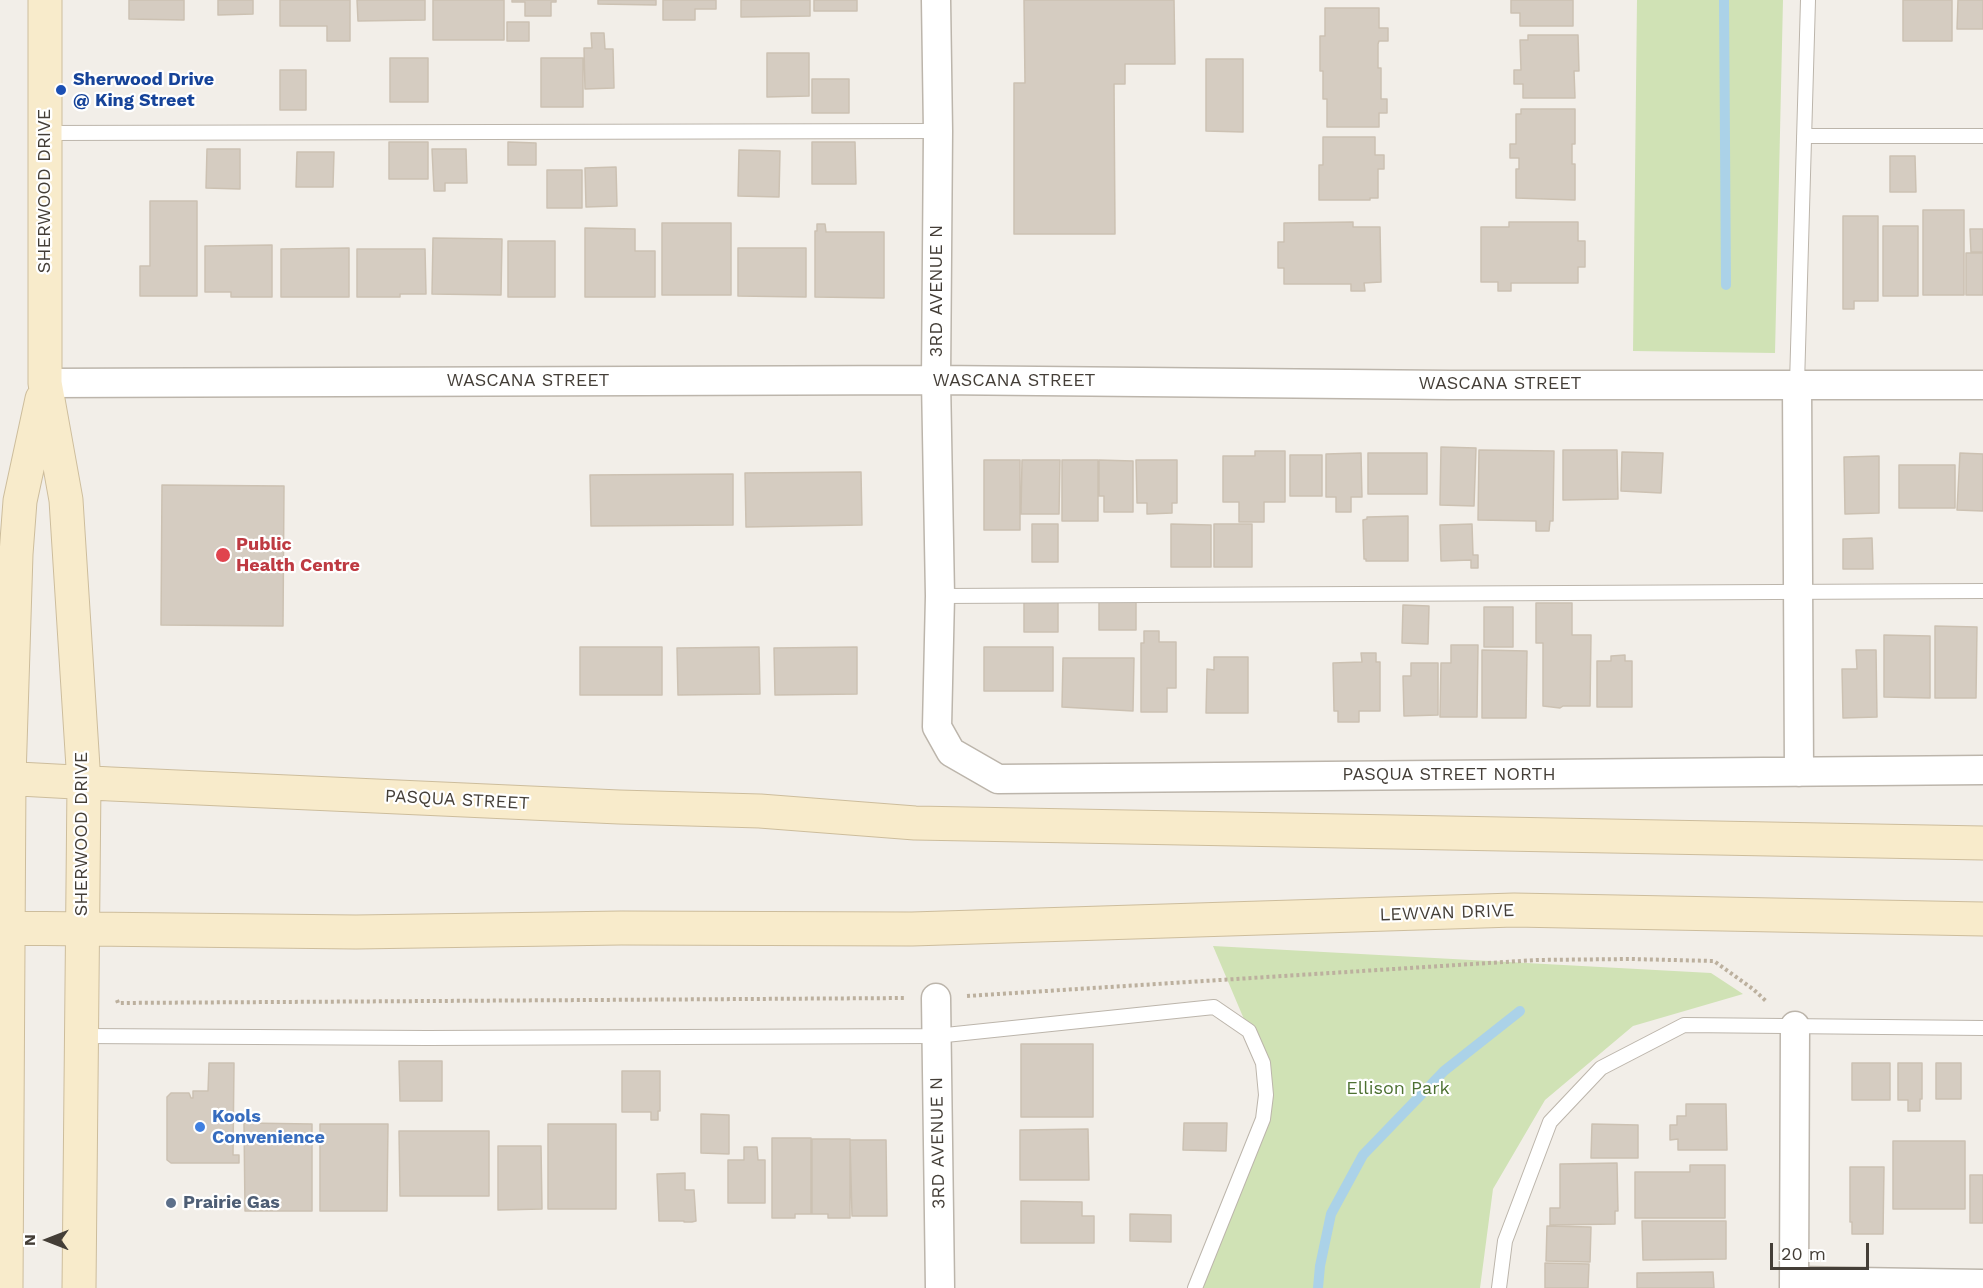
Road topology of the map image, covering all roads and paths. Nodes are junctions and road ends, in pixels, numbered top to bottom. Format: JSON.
{"nodes":[{"id":1,"x":45,"y":0,"type":"edge"},
{"id":2,"x":936,"y":0,"type":"edge"},
{"id":3,"x":1808,"y":0,"type":"edge"},
{"id":4,"x":938,"y":131,"type":"junction"},
{"id":5,"x":45,"y":133,"type":"junction"},
{"id":6,"x":1804,"y":136,"type":"junction"},
{"id":7,"x":1983,"y":136,"type":"edge"},
{"id":8,"x":936,"y":380,"type":"junction"},
{"id":9,"x":45,"y":383,"type":"junction"},
{"id":10,"x":1797,"y":384,"type":"junction"},
{"id":11,"x":1983,"y":385,"type":"edge"},
{"id":12,"x":1983,"y":591,"type":"edge"},
{"id":13,"x":1798,"y":593,"type":"junction"},
{"id":14,"x":940,"y":596,"type":"junction"},
{"id":15,"x":937,"y":727,"type":"joint"},
{"id":16,"x":1983,"y":770,"type":"edge"},
{"id":17,"x":1799,"y":772,"type":"junction"},
{"id":18,"x":5,"y":778,"type":"edge"},
{"id":19,"x":84,"y":783,"type":"junction"},
{"id":20,"x":1983,"y":843,"type":"edge"},
{"id":21,"x":1983,"y":919,"type":"edge"},
{"id":22,"x":5,"y":928,"type":"edge"},
{"id":23,"x":83,"y":929,"type":"junction"},
{"id":24,"x":936,"y":998,"type":"dead end"},
{"id":25,"x":1795,"y":1026,"type":"junction"},
{"id":26,"x":1983,"y":1028,"type":"edge"},
{"id":27,"x":82,"y":1036,"type":"junction"},
{"id":28,"x":936,"y":1036,"type":"junction"},
{"id":29,"x":4,"y":1038,"type":"edge"},
{"id":30,"x":1983,"y":1284,"type":"edge"},
{"id":31,"x":1794,"y":1285,"type":"edge"},
{"id":32,"x":6,"y":1288,"type":"edge"},
{"id":33,"x":79,"y":1288,"type":"edge"},
{"id":34,"x":940,"y":1288,"type":"edge"},
{"id":35,"x":1195,"y":1288,"type":"edge"},
{"id":36,"x":1499,"y":1288,"type":"edge"}],
"edges":[{"from":1,"to":5,"type":"main road","name":"SHERWOOD DRIVE"},
{"from":2,"to":4,"type":"street","name":"3RD AVENUE N"},
{"from":3,"to":6,"type":"lane"},
{"from":4,"to":5,"type":"lane"},
{"from":4,"to":8,"type":"street","name":"3RD AVENUE N"},
{"from":5,"to":9,"type":"main road","name":"SHERWOOD DRIVE"},
{"from":6,"to":7,"type":"lane"},
{"from":6,"to":10,"type":"lane"},
{"from":8,"to":9,"type":"street","name":"WASCANA STREET"},
{"from":8,"to":10,"type":"street","name":"WASCANA STREET"},
{"from":8,"to":14,"type":"street","name":"3RD AVENUE N"},
{"from":9,"to":18,"type":"main road","name":"SHERWOOD DRIVE"},
{"from":9,"to":19,"type":"main road","name":"SHERWOOD DRIVE"},
{"from":10,"to":11,"type":"street","name":"WASCANA STREET"},
{"from":10,"to":13,"type":"street"},
{"from":12,"to":13,"type":"lane"},
{"from":13,"to":14,"type":"lane"},
{"from":13,"to":17,"type":"street"},
{"from":14,"to":15,"type":"street","name":"3RD AVENUE N"},
{"from":15,"to":17,"type":"street","name":"PASQUA STREET NORTH"},
{"from":16,"to":17,"type":"street","name":"PASQUA STREET NORTH"},
{"from":18,"to":19,"type":"main road","name":"PASQUA STREET"},
{"from":18,"to":22,"type":"main road","name":"SHERWOOD DRIVE"},
{"from":19,"to":20,"type":"main road","name":"PASQUA STREET"},
{"from":19,"to":23,"type":"main road","name":"SHERWOOD DRIVE"},
{"from":21,"to":23,"type":"main road","name":"LEWVAN DRIVE"},
{"from":22,"to":23,"type":"main road"},
{"from":22,"to":29,"type":"main road","name":"SHERWOOD DRIVE"},
{"from":23,"to":27,"type":"main road","name":"SHERWOOD DRIVE"},
{"from":24,"to":28,"type":"street","name":"3RD AVENUE N"},
{"from":25,"to":26,"type":"lane"},
{"from":25,"to":31,"type":"street"},
{"from":25,"to":36,"type":"lane"},
{"from":27,"to":28,"type":"lane"},
{"from":27,"to":33,"type":"main road","name":"SHERWOOD DRIVE"},
{"from":28,"to":34,"type":"street","name":"3RD AVENUE N"},
{"from":28,"to":35,"type":"lane"},
{"from":29,"to":32,"type":"main road","name":"SHERWOOD DRIVE"},
{"from":30,"to":31,"type":"street"}]}
